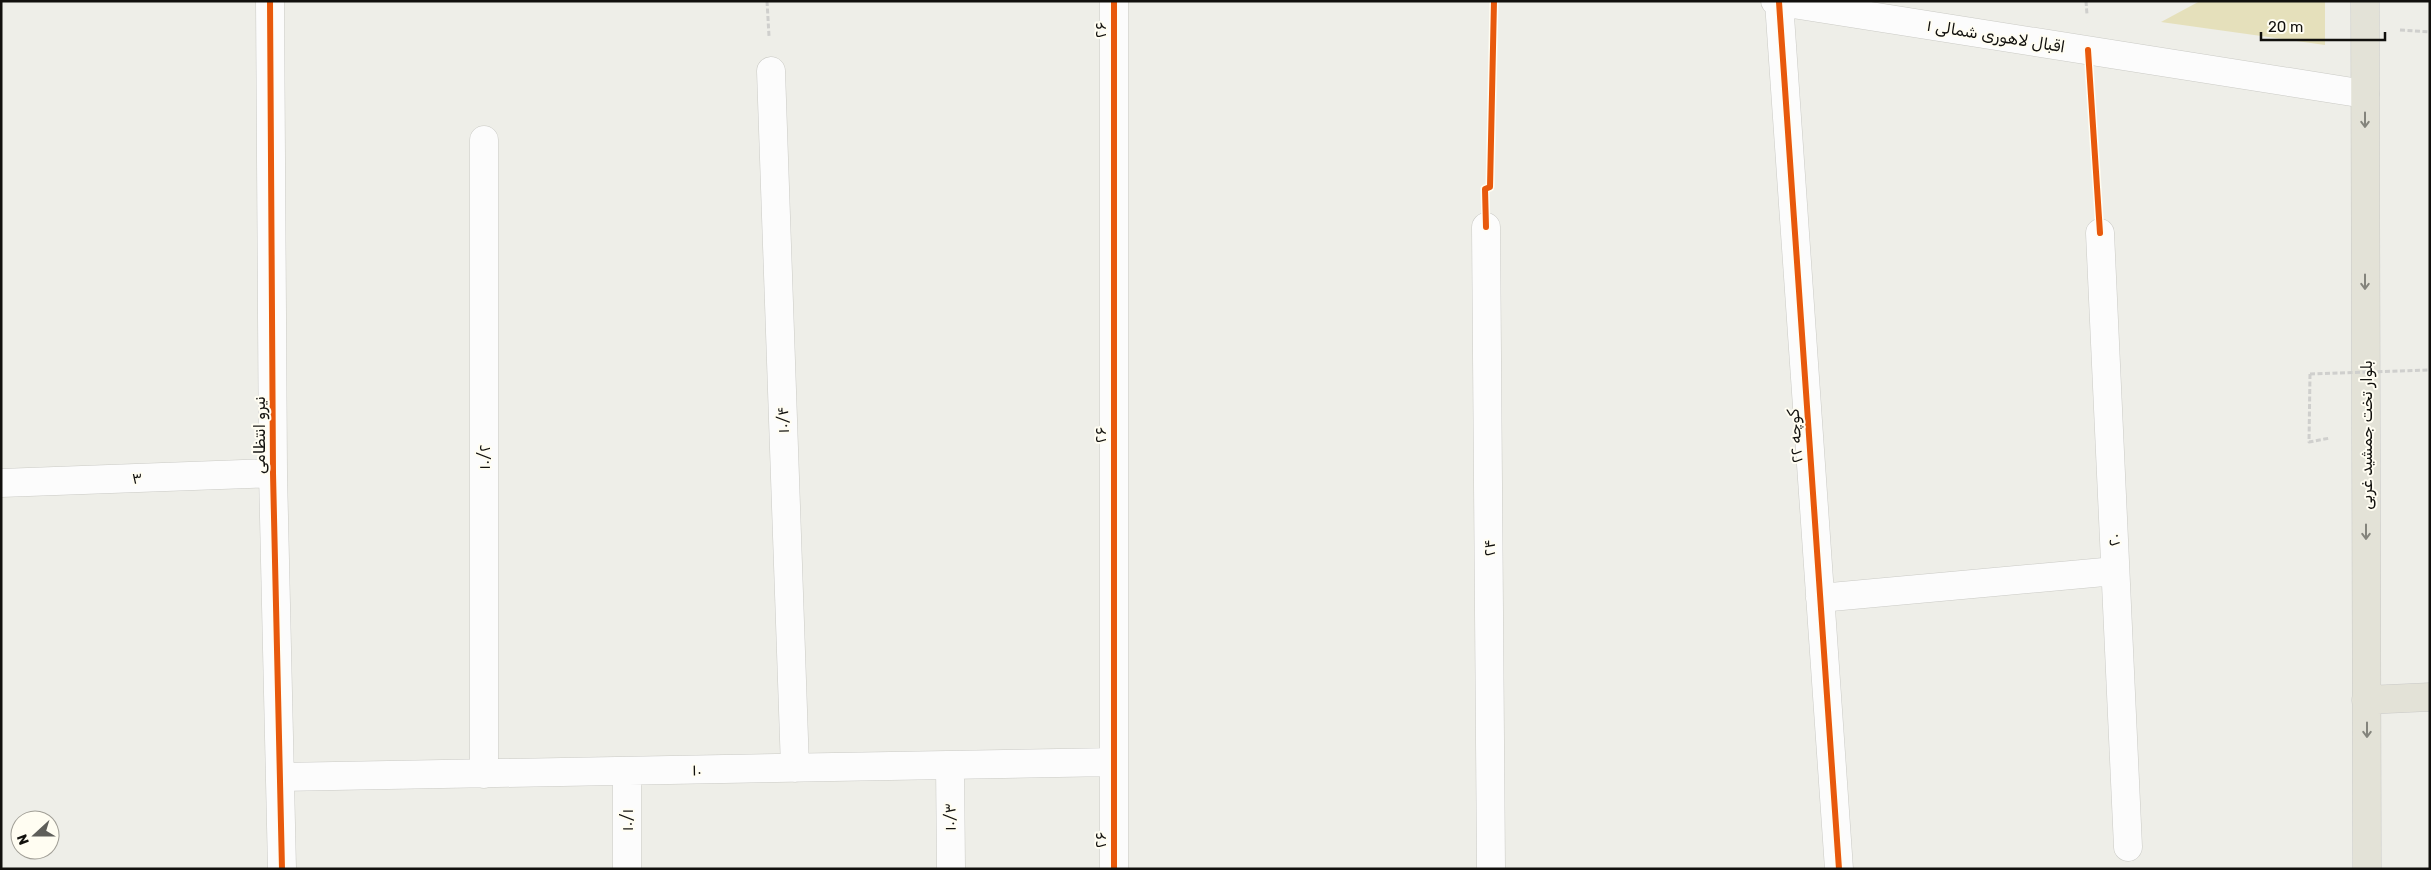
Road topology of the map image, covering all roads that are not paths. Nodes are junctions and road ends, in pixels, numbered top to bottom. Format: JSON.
{"nodes":[{"id":1,"x":270,"y":1,"type":"edge"},
{"id":2,"x":1114,"y":1,"type":"edge"},
{"id":3,"x":1775,"y":1,"type":"edge"},
{"id":4,"x":2364,"y":1,"type":"edge"},
{"id":5,"x":1779,"y":2,"type":"edge"},
{"id":6,"x":1919,"y":12,"type":"edge"},
{"id":7,"x":771,"y":71,"type":"dead end"},
{"id":8,"x":2365,"y":94,"type":"junction"},
{"id":9,"x":484,"y":140,"type":"dead end"},
{"id":10,"x":1486,"y":227,"type":"dead end"},
{"id":11,"x":2100,"y":233,"type":"dead end"},
{"id":12,"x":273,"y":473,"type":"junction"},
{"id":13,"x":1,"y":484,"type":"edge"},
{"id":14,"x":2115,"y":571,"type":"junction"},
{"id":15,"x":1820,"y":598,"type":"junction"},
{"id":16,"x":2430,"y":697,"type":"edge"},
{"id":17,"x":2366,"y":700,"type":"junction"},
{"id":18,"x":1114,"y":762,"type":"junction"},
{"id":19,"x":950,"y":765,"type":"junction"},
{"id":20,"x":795,"y":768,"type":"junction"},
{"id":21,"x":627,"y":771,"type":"junction"},
{"id":22,"x":484,"y":774,"type":"junction"},
{"id":23,"x":280,"y":777,"type":"junction"},
{"id":24,"x":2128,"y":847,"type":"dead end"},
{"id":25,"x":282,"y":869,"type":"edge"},
{"id":26,"x":627,"y":869,"type":"edge"},
{"id":27,"x":951,"y":869,"type":"edge"},
{"id":28,"x":1114,"y":869,"type":"edge"},
{"id":29,"x":1491,"y":869,"type":"edge"},
{"id":30,"x":1839,"y":869,"type":"edge"},
{"id":31,"x":2367,"y":869,"type":"edge"}],
"edges":[{"from":1,"to":12,"type":"street","name":"نیرو انتظامی"},
{"from":2,"to":18,"type":"street","name":"۲۶"},
{"from":3,"to":5,"type":"street","name":"اقبال لاهوری شمالی ۱"},
{"from":4,"to":8,"type":"main road","name":"بلوار تخت جمشید غربی"},
{"from":5,"to":6,"type":"street","name":"اقبال لاهوری شمالی ۱"},
{"from":5,"to":15,"type":"street","name":"کوچه ۲۲"},
{"from":6,"to":8,"type":"street","name":"اقبال لاهوری شمالی ۱"},
{"from":7,"to":20,"type":"street","name":"۱۰/۴"},
{"from":8,"to":17,"type":"main road","name":"بلوار تخت جمشید غربی","one_way":true},
{"from":9,"to":22,"type":"street","name":"۱۰/۲"},
{"from":10,"to":29,"type":"street","name":"۲۴"},
{"from":11,"to":14,"type":"street","name":"۲۰"},
{"from":12,"to":13,"type":"street","name":"۳"},
{"from":12,"to":23,"type":"street","name":"نیرو انتظامی"},
{"from":14,"to":15,"type":"street"},
{"from":14,"to":24,"type":"street","name":"۲۰"},
{"from":15,"to":30,"type":"street","name":"کوچه ۲۲"},
{"from":16,"to":17,"type":"main road"},
{"from":17,"to":31,"type":"main road","name":"بلوار تخت جمشید غربی","one_way":true},
{"from":18,"to":19,"type":"street","name":"۱۰"},
{"from":18,"to":28,"type":"street","name":"۲۶"},
{"from":19,"to":20,"type":"street","name":"۱۰"},
{"from":19,"to":27,"type":"street","name":"۱۰/۳"},
{"from":20,"to":21,"type":"street","name":"۱۰"},
{"from":21,"to":22,"type":"street","name":"۱۰"},
{"from":21,"to":26,"type":"street","name":"۱۰/۱"},
{"from":22,"to":23,"type":"street","name":"۱۰"},
{"from":23,"to":25,"type":"street","name":"نیرو انتظامی"}]}
